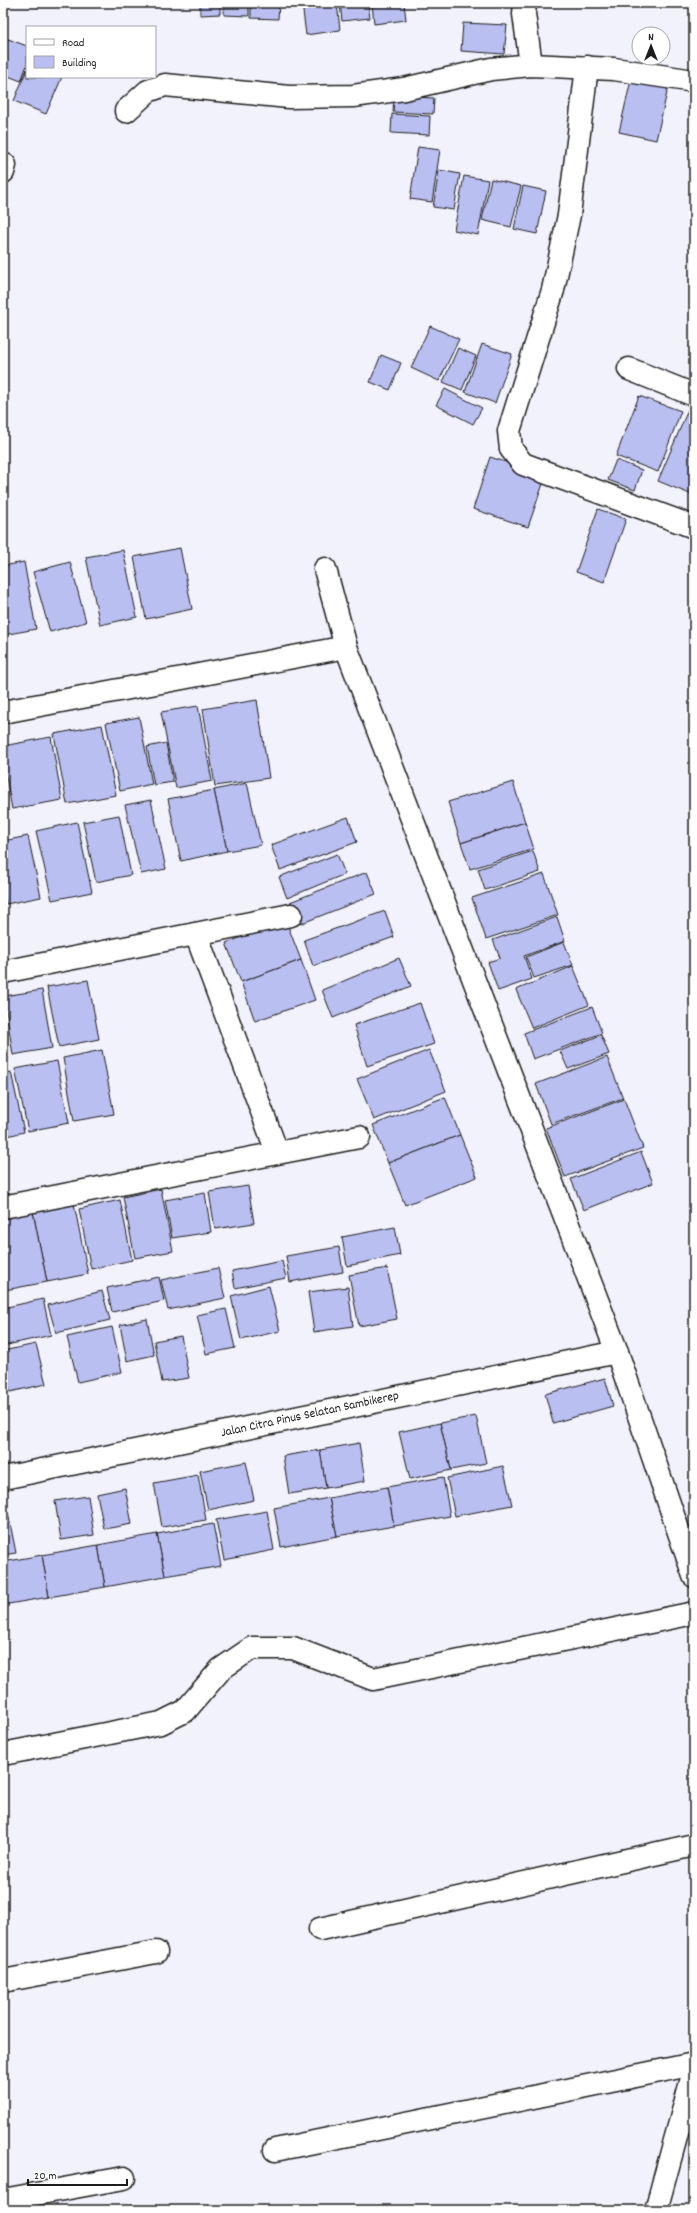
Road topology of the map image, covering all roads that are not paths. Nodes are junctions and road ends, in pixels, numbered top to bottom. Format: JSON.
{"nodes":[{"id":1,"x":525,"y":3,"type":"edge"},
{"id":2,"x":531,"y":64,"type":"junction"},
{"id":3,"x":587,"y":67,"type":"junction"},
{"id":4,"x":694,"y":81,"type":"edge"},
{"id":5,"x":126,"y":111,"type":"dead end"},
{"id":6,"x":629,"y":369,"type":"dead end"},
{"id":7,"x":694,"y":395,"type":"edge"},
{"id":8,"x":694,"y":527,"type":"edge"},
{"id":9,"x":325,"y":570,"type":"dead end"},
{"id":10,"x":346,"y":647,"type":"junction"},
{"id":11,"x":3,"y":712,"type":"edge"},
{"id":12,"x":291,"y":915,"type":"dead end"},
{"id":13,"x":196,"y":934,"type":"junction"},
{"id":14,"x":3,"y":972,"type":"edge"},
{"id":15,"x":359,"y":1136,"type":"dead end"},
{"id":16,"x":277,"y":1152,"type":"junction"},
{"id":17,"x":3,"y":1206,"type":"edge"},
{"id":18,"x":617,"y":1352,"type":"junction"},
{"id":19,"x":3,"y":1478,"type":"edge"},
{"id":20,"x":694,"y":1576,"type":"edge"},
{"id":21,"x":694,"y":1613,"type":"edge"},
{"id":22,"x":3,"y":1754,"type":"edge"},
{"id":23,"x":694,"y":1845,"type":"edge"},
{"id":24,"x":320,"y":1929,"type":"dead end"},
{"id":25,"x":156,"y":1952,"type":"dead end"},
{"id":26,"x":3,"y":1981,"type":"edge"},
{"id":27,"x":694,"y":2064,"type":"edge"},
{"id":28,"x":694,"y":2071,"type":"edge"},
{"id":29,"x":275,"y":2150,"type":"dead end"},
{"id":30,"x":124,"y":2178,"type":"dead end"},
{"id":31,"x":3,"y":2200,"type":"edge"},
{"id":32,"x":656,"y":2210,"type":"edge"}],
"edges":[{"from":1,"to":2,"type":"street"},
{"from":2,"to":3,"type":"street"},
{"from":2,"to":5,"type":"street"},
{"from":3,"to":4,"type":"street"},
{"from":3,"to":8,"type":"street"},
{"from":6,"to":7,"type":"street"},
{"from":9,"to":10,"type":"street"},
{"from":10,"to":11,"type":"street"},
{"from":10,"to":18,"type":"street"},
{"from":12,"to":13,"type":"street"},
{"from":13,"to":14,"type":"street"},
{"from":13,"to":16,"type":"street"},
{"from":15,"to":16,"type":"street"},
{"from":16,"to":17,"type":"street"},
{"from":18,"to":19,"type":"street","name":"Jalan Citra Pinus Selatan Sambikerep"},
{"from":18,"to":20,"type":"street"},
{"from":21,"to":22,"type":"street"},
{"from":23,"to":24,"type":"street"},
{"from":25,"to":26,"type":"street"},
{"from":27,"to":29,"type":"street"},
{"from":28,"to":32,"type":"street"},
{"from":30,"to":31,"type":"street"}]}
